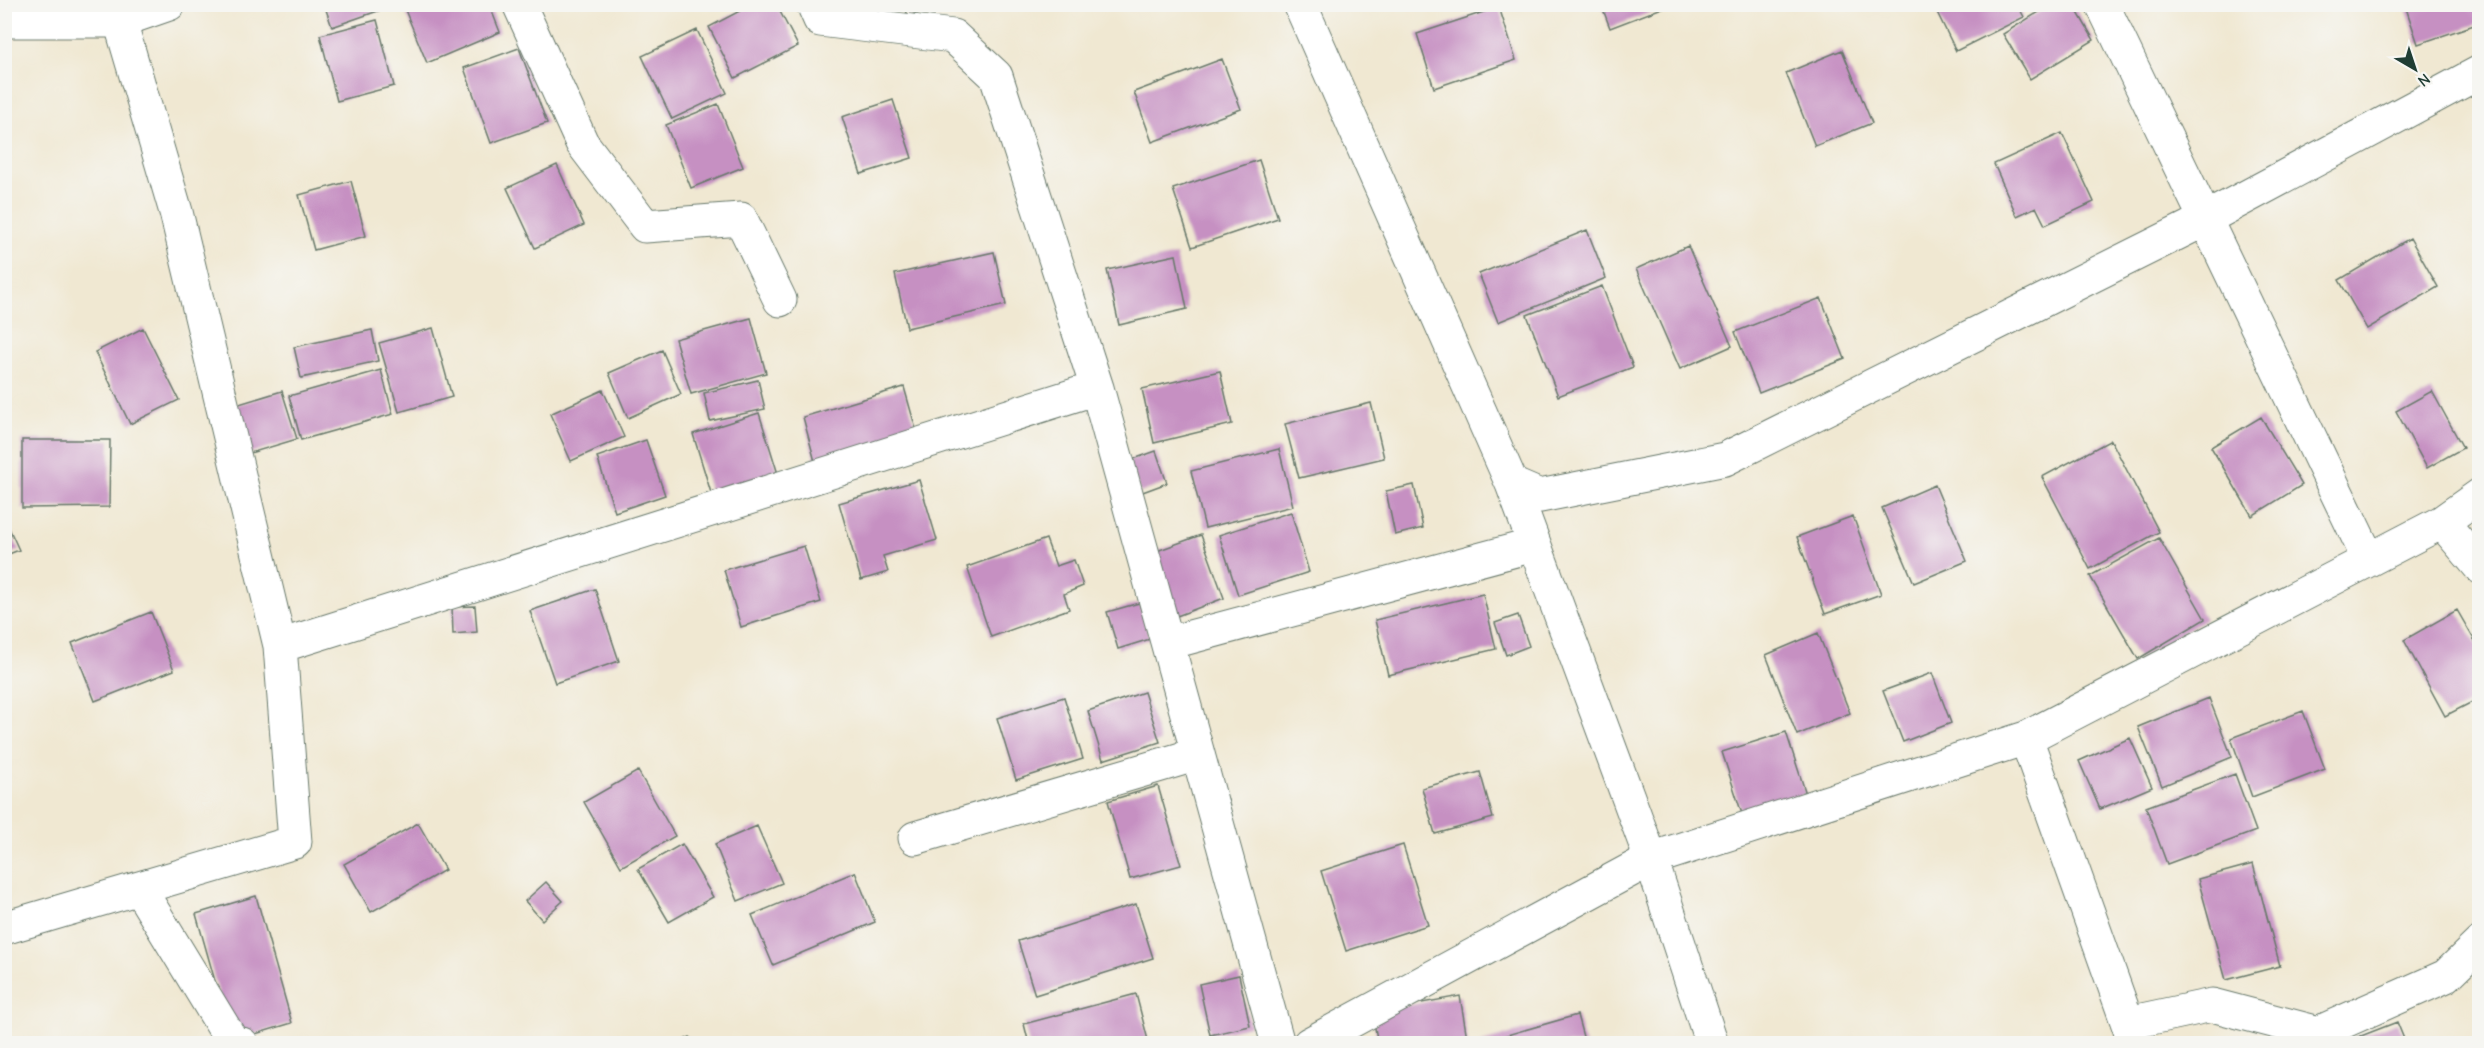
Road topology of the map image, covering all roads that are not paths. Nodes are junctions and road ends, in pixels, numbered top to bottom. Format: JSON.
{"nodes":[{"id":1,"x":169,"y":4,"type":"edge"},
{"id":2,"x":519,"y":4,"type":"edge"},
{"id":3,"x":813,"y":4,"type":"edge"},
{"id":4,"x":2102,"y":4,"type":"edge"},
{"id":5,"x":1312,"y":13,"type":"edge"},
{"id":6,"x":4,"y":21,"type":"edge"},
{"id":7,"x":120,"y":21,"type":"junction"},
{"id":8,"x":2480,"y":72,"type":"edge"},
{"id":9,"x":2205,"y":219,"type":"junction"},
{"id":10,"x":780,"y":300,"type":"dead end"},
{"id":11,"x":1097,"y":388,"type":"junction"},
{"id":12,"x":1512,"y":484,"type":"junction"},
{"id":13,"x":2480,"y":495,"type":"edge"},
{"id":14,"x":2442,"y":522,"type":"junction"},
{"id":15,"x":1534,"y":545,"type":"junction"},
{"id":16,"x":2369,"y":560,"type":"junction"},
{"id":17,"x":2480,"y":567,"type":"edge"},
{"id":18,"x":1168,"y":643,"type":"junction"},
{"id":19,"x":280,"y":646,"type":"junction"},
{"id":20,"x":2026,"y":738,"type":"junction"},
{"id":21,"x":1198,"y":754,"type":"junction"},
{"id":22,"x":915,"y":838,"type":"dead end"},
{"id":23,"x":1651,"y":859,"type":"junction"},
{"id":24,"x":139,"y":888,"type":"junction"},
{"id":25,"x":4,"y":928,"type":"edge"},
{"id":26,"x":2480,"y":943,"type":"edge"},
{"id":27,"x":2132,"y":1034,"type":"edge"},
{"id":28,"x":2304,"y":1038,"type":"edge"},
{"id":29,"x":242,"y":1044,"type":"edge"},
{"id":30,"x":1278,"y":1044,"type":"edge"},
{"id":31,"x":1309,"y":1044,"type":"edge"},
{"id":32,"x":1712,"y":1044,"type":"edge"}],
"edges":[{"from":1,"to":7,"type":"street"},
{"from":2,"to":10,"type":"street"},
{"from":3,"to":11,"type":"street"},
{"from":4,"to":9,"type":"street"},
{"from":5,"to":12,"type":"street"},
{"from":6,"to":7,"type":"street"},
{"from":7,"to":19,"type":"street"},
{"from":8,"to":9,"type":"street"},
{"from":9,"to":12,"type":"street"},
{"from":9,"to":16,"type":"street"},
{"from":11,"to":18,"type":"street"},
{"from":11,"to":19,"type":"street"},
{"from":12,"to":15,"type":"street"},
{"from":13,"to":14,"type":"street"},
{"from":14,"to":16,"type":"street"},
{"from":14,"to":17,"type":"street"},
{"from":15,"to":18,"type":"street"},
{"from":15,"to":23,"type":"street"},
{"from":16,"to":20,"type":"street"},
{"from":18,"to":21,"type":"street"},
{"from":19,"to":24,"type":"street"},
{"from":20,"to":23,"type":"street"},
{"from":20,"to":27,"type":"street"},
{"from":21,"to":22,"type":"street"},
{"from":21,"to":30,"type":"street"},
{"from":23,"to":31,"type":"street"},
{"from":23,"to":32,"type":"street"},
{"from":24,"to":25,"type":"street"},
{"from":24,"to":29,"type":"street"},
{"from":26,"to":28,"type":"street"},
{"from":27,"to":28,"type":"street"}]}
